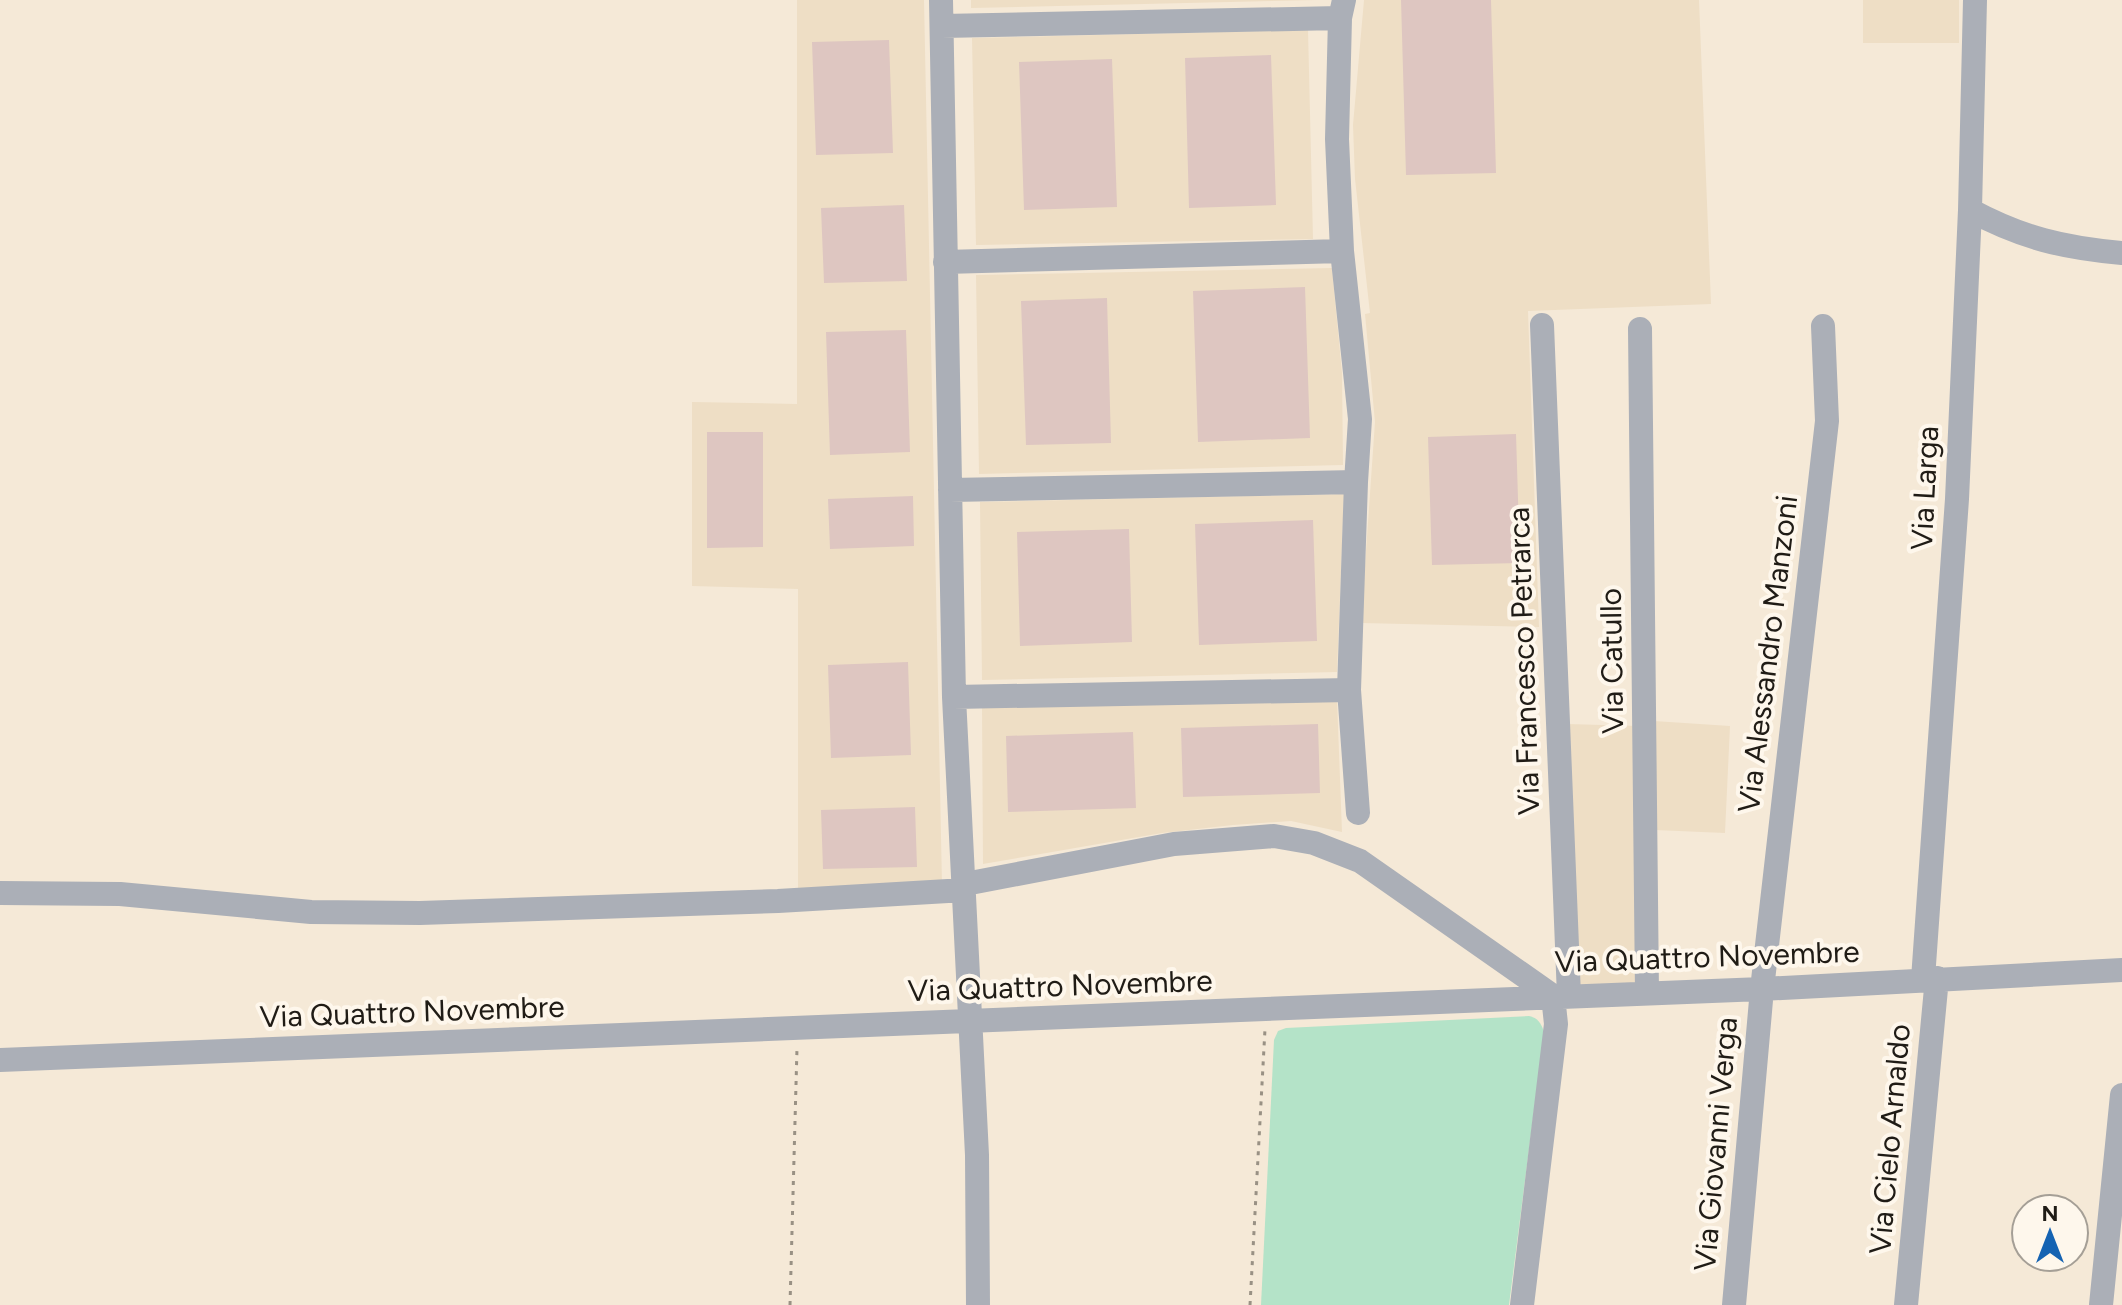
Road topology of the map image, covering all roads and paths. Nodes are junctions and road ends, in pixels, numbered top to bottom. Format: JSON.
{"nodes":[{"id":1,"x":941,"y":0,"type":"edge"},
{"id":2,"x":1975,"y":0,"type":"edge"},
{"id":3,"x":1342,"y":9,"type":"edge"},
{"id":4,"x":942,"y":26,"type":"junction"},
{"id":5,"x":1970,"y":210,"type":"junction"},
{"id":6,"x":1342,"y":251,"type":"junction"},
{"id":7,"x":2122,"y":253,"type":"edge"},
{"id":8,"x":945,"y":262,"type":"junction"},
{"id":9,"x":1542,"y":325,"type":"dead end"},
{"id":10,"x":1823,"y":326,"type":"dead end"},
{"id":11,"x":1640,"y":329,"type":"dead end"},
{"id":12,"x":1356,"y":482,"type":"junction"},
{"id":13,"x":950,"y":490,"type":"junction"},
{"id":14,"x":1349,"y":690,"type":"junction"},
{"id":15,"x":954,"y":697,"type":"junction"},
{"id":16,"x":1358,"y":813,"type":"dead end"},
{"id":17,"x":965,"y":887,"type":"junction"},
{"id":18,"x":0,"y":893,"type":"edge"},
{"id":19,"x":2122,"y":970,"type":"edge"},
{"id":20,"x":1930,"y":979,"type":"junction"},
{"id":21,"x":1762,"y":989,"type":"junction"},
{"id":22,"x":1647,"y":993,"type":"junction"},
{"id":23,"x":1561,"y":996,"type":"junction"},
{"id":24,"x":1266,"y":1010,"type":"junction"},
{"id":25,"x":969,"y":1022,"type":"junction"},
{"id":26,"x":798,"y":1029,"type":"junction"},
{"id":27,"x":0,"y":1060,"type":"edge"},
{"id":28,"x":2122,"y":1095,"type":"edge"},
{"id":29,"x":790,"y":1305,"type":"edge"},
{"id":30,"x":978,"y":1305,"type":"edge"},
{"id":31,"x":1250,"y":1305,"type":"edge"},
{"id":32,"x":1522,"y":1305,"type":"edge"},
{"id":33,"x":1734,"y":1305,"type":"edge"},
{"id":34,"x":1906,"y":1305,"type":"edge"},
{"id":35,"x":2101,"y":1305,"type":"edge"}],
"edges":[{"from":1,"to":4,"type":"street"},
{"from":2,"to":5,"type":"street","name":"Via Larga"},
{"from":3,"to":4,"type":"street"},
{"from":3,"to":6,"type":"street"},
{"from":4,"to":8,"type":"street"},
{"from":5,"to":7,"type":"street"},
{"from":5,"to":20,"type":"street","name":"Via Larga"},
{"from":6,"to":8,"type":"street"},
{"from":6,"to":12,"type":"street"},
{"from":8,"to":13,"type":"street"},
{"from":9,"to":23,"type":"street","name":"Via Francesco Petrarca"},
{"from":10,"to":21,"type":"street","name":"Via Alessandro Manzoni"},
{"from":11,"to":22,"type":"street","name":"Via Catullo"},
{"from":12,"to":13,"type":"street"},
{"from":12,"to":14,"type":"street"},
{"from":13,"to":15,"type":"street"},
{"from":14,"to":15,"type":"street"},
{"from":14,"to":16,"type":"street"},
{"from":15,"to":17,"type":"street"},
{"from":17,"to":18,"type":"street"},
{"from":17,"to":23,"type":"street"},
{"from":17,"to":25,"type":"street"},
{"from":19,"to":20,"type":"street","name":"Via Quattro Novembre"},
{"from":20,"to":21,"type":"street","name":"Via Quattro Novembre"},
{"from":20,"to":34,"type":"street","name":"Via Cielo Arnaldo"},
{"from":21,"to":22,"type":"street","name":"Via Quattro Novembre"},
{"from":21,"to":33,"type":"street","name":"Via Giovanni Verga"},
{"from":22,"to":23,"type":"street","name":"Via Quattro Novembre"},
{"from":23,"to":24,"type":"street","name":"Via Quattro Novembre"},
{"from":23,"to":32,"type":"street","name":"Via Francesco Petrarca"},
{"from":24,"to":25,"type":"street","name":"Via Quattro Novembre"},
{"from":24,"to":31,"type":"path"},
{"from":25,"to":26,"type":"street","name":"Via Quattro Novembre"},
{"from":25,"to":30,"type":"street"},
{"from":26,"to":27,"type":"street","name":"Via Quattro Novembre"},
{"from":26,"to":29,"type":"path"},
{"from":28,"to":35,"type":"street"}]}
